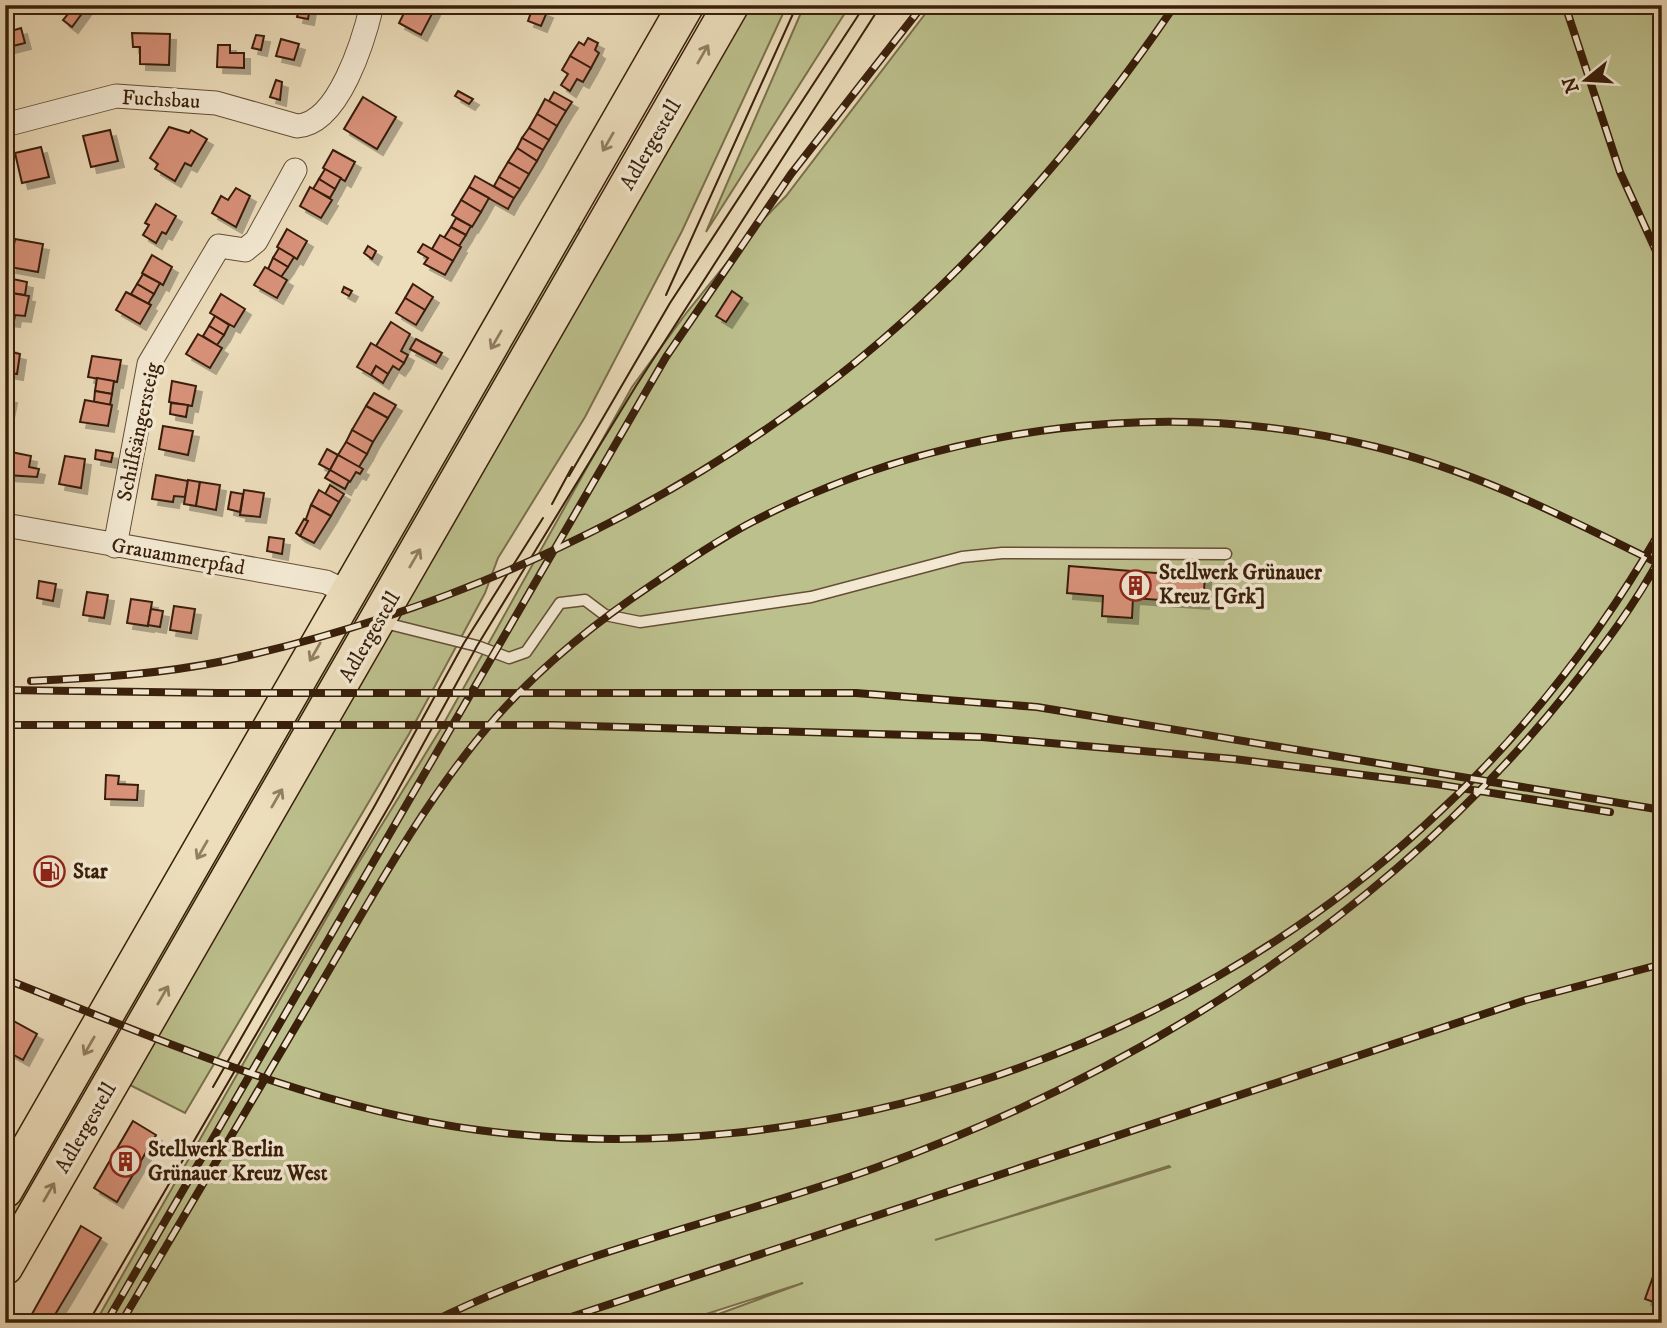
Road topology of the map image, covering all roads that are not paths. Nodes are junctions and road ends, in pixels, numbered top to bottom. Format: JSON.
{"nodes":[{"id":1,"x":372,"y":5,"type":"edge"},
{"id":2,"x":686,"y":5,"type":"edge"},
{"id":3,"x":731,"y":5,"type":"edge"},
{"id":4,"x":642,"y":83,"type":"junction"},
{"id":5,"x":675,"y":102,"type":"junction"},
{"id":6,"x":5,"y":125,"type":"edge"},
{"id":7,"x":295,"y":170,"type":"dead end"},
{"id":8,"x":5,"y":525,"type":"edge"},
{"id":9,"x":115,"y":546,"type":"junction"},
{"id":10,"x":1226,"y":554,"type":"dead end"},
{"id":11,"x":349,"y":593,"type":"junction"},
{"id":12,"x":379,"y":622,"type":"junction"},
{"id":13,"x":5,"y":1190,"type":"edge"},
{"id":14,"x":8,"y":1255,"type":"edge"},
{"id":15,"x":699,"y":1323,"type":"edge"},
{"id":16,"x":731,"y":1323,"type":"edge"}],
"edges":[{"from":1,"to":6,"type":"street","name":"Fuchsbau"},
{"from":2,"to":4,"type":"main road","name":"Adlergestell"},
{"from":5,"to":3,"type":"main road","name":"Adlergestell","one_way":true},
{"from":4,"to":5,"type":"main road"},
{"from":4,"to":11,"type":"main road","name":"Adlergestell","one_way":true},
{"from":12,"to":5,"type":"main road","name":"Adlergestell","one_way":true},
{"from":7,"to":9,"type":"street","name":"Schilfsängersteig"},
{"from":8,"to":9,"type":"street","name":"Grauammerpfad"},
{"from":9,"to":11,"type":"street","name":"Grauammerpfad"},
{"from":10,"to":12,"type":"lane"},
{"from":11,"to":13,"type":"main road","name":"Adlergestell","one_way":true},
{"from":14,"to":12,"type":"main road","name":"Adlergestell","one_way":true},
{"from":15,"to":16,"type":"lane"}]}
